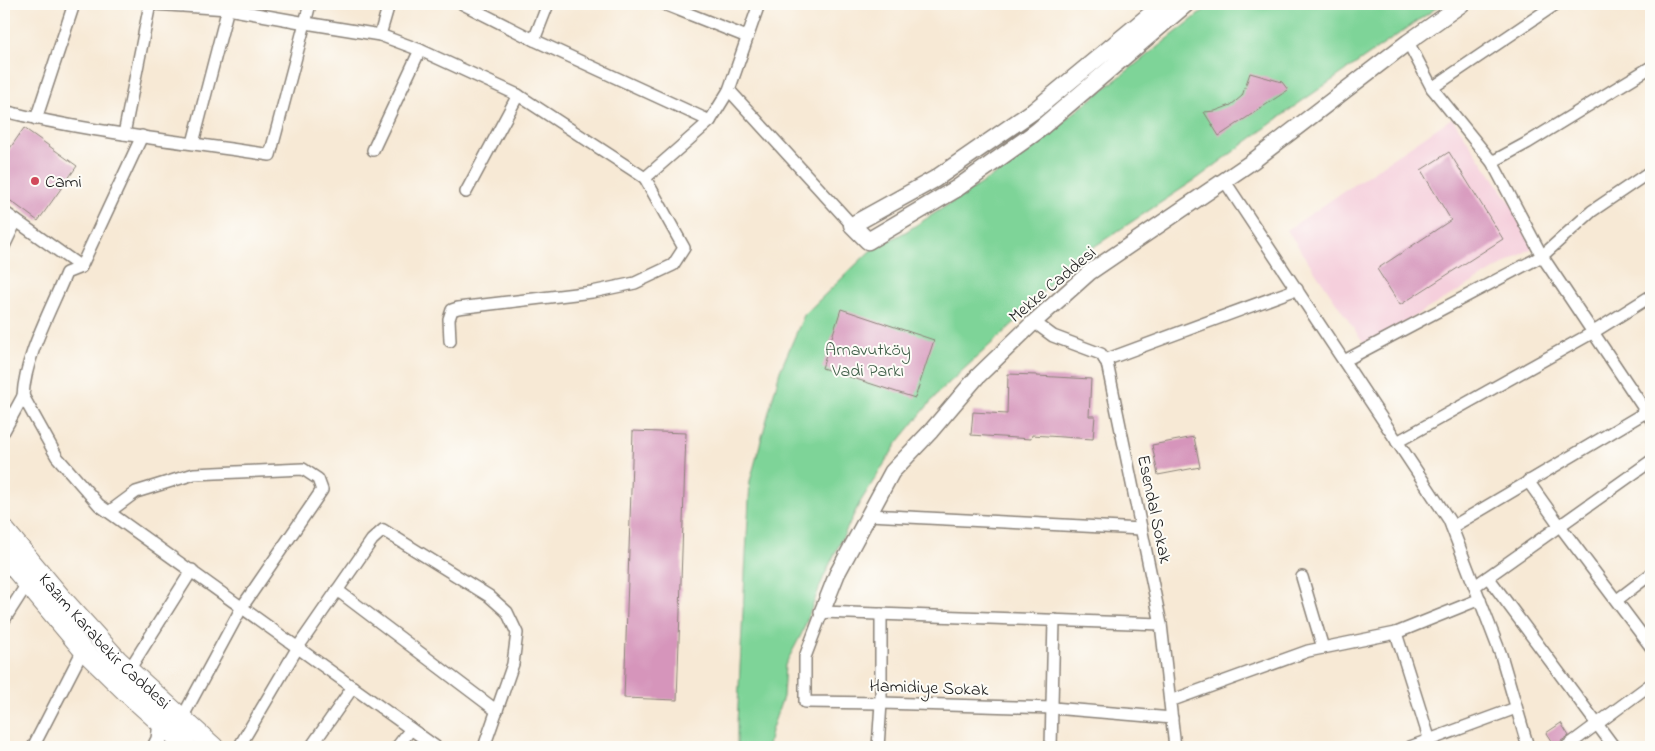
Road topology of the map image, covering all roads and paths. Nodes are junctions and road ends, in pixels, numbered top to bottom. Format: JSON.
{"nodes":[{"id":1,"x":74,"y":4,"type":"edge"},
{"id":2,"x":152,"y":4,"type":"edge"},
{"id":3,"x":310,"y":4,"type":"edge"},
{"id":4,"x":389,"y":4,"type":"edge"},
{"id":5,"x":463,"y":4,"type":"edge"},
{"id":6,"x":548,"y":4,"type":"edge"},
{"id":7,"x":664,"y":4,"type":"edge"},
{"id":8,"x":759,"y":4,"type":"edge"},
{"id":9,"x":1162,"y":4,"type":"edge"},
{"id":10,"x":1186,"y":4,"type":"edge"},
{"id":11,"x":1462,"y":4,"type":"edge"},
{"id":12,"x":1556,"y":4,"type":"edge"},
{"id":13,"x":229,"y":6,"type":"edge"},
{"id":14,"x":306,"y":23,"type":"junction"},
{"id":15,"x":380,"y":35,"type":"junction"},
{"id":16,"x":747,"y":37,"type":"junction"},
{"id":17,"x":534,"y":40,"type":"junction"},
{"id":18,"x":1408,"y":42,"type":"junction"},
{"id":19,"x":420,"y":50,"type":"junction"},
{"id":20,"x":1651,"y":67,"type":"edge"},
{"id":21,"x":1432,"y":88,"type":"junction"},
{"id":22,"x":729,"y":90,"type":"junction"},
{"id":23,"x":518,"y":95,"type":"junction"},
{"id":24,"x":4,"y":110,"type":"edge"},
{"id":25,"x":36,"y":119,"type":"junction"},
{"id":26,"x":710,"y":121,"type":"junction"},
{"id":27,"x":124,"y":134,"type":"junction"},
{"id":28,"x":142,"y":136,"type":"junction"},
{"id":29,"x":193,"y":143,"type":"junction"},
{"id":30,"x":372,"y":150,"type":"dead end"},
{"id":31,"x":1492,"y":162,"type":"junction"},
{"id":32,"x":1651,"y":171,"type":"edge"},
{"id":33,"x":645,"y":178,"type":"junction"},
{"id":34,"x":1224,"y":180,"type":"junction"},
{"id":35,"x":466,"y":192,"type":"dead end"},
{"id":36,"x":4,"y":212,"type":"edge"},
{"id":37,"x":16,"y":221,"type":"junction"},
{"id":38,"x":852,"y":225,"type":"junction"},
{"id":39,"x":4,"y":246,"type":"edge"},
{"id":40,"x":1542,"y":256,"type":"junction"},
{"id":41,"x":82,"y":267,"type":"junction"},
{"id":42,"x":1297,"y":289,"type":"junction"},
{"id":43,"x":1651,"y":296,"type":"edge"},
{"id":44,"x":1034,"y":322,"type":"junction"},
{"id":45,"x":1592,"y":333,"type":"junction"},
{"id":46,"x":450,"y":341,"type":"dead end"},
{"id":47,"x":1105,"y":360,"type":"junction"},
{"id":48,"x":1344,"y":362,"type":"junction"},
{"id":49,"x":23,"y":396,"type":"junction"},
{"id":50,"x":1650,"y":413,"type":"edge"},
{"id":51,"x":4,"y":430,"type":"edge"},
{"id":52,"x":1397,"y":442,"type":"junction"},
{"id":53,"x":1651,"y":460,"type":"edge"},
{"id":54,"x":1528,"y":481,"type":"junction"},
{"id":55,"x":109,"y":512,"type":"junction"},
{"id":56,"x":870,"y":515,"type":"junction"},
{"id":57,"x":1560,"y":526,"type":"junction"},
{"id":58,"x":1452,"y":527,"type":"junction"},
{"id":59,"x":4,"y":529,"type":"edge"},
{"id":60,"x":1141,"y":529,"type":"junction"},
{"id":61,"x":4,"y":556,"type":"edge"},
{"id":62,"x":192,"y":570,"type":"junction"},
{"id":63,"x":1651,"y":574,"type":"edge"},
{"id":64,"x":1302,"y":577,"type":"dead end"},
{"id":65,"x":1488,"y":577,"type":"junction"},
{"id":66,"x":27,"y":584,"type":"junction"},
{"id":67,"x":1475,"y":586,"type":"junction"},
{"id":68,"x":336,"y":590,"type":"junction"},
{"id":69,"x":1480,"y":599,"type":"junction"},
{"id":70,"x":1617,"y":600,"type":"junction"},
{"id":71,"x":242,"y":607,"type":"junction"},
{"id":72,"x":822,"y":612,"type":"junction"},
{"id":73,"x":881,"y":614,"type":"junction"},
{"id":74,"x":4,"y":620,"type":"edge"},
{"id":75,"x":1054,"y":620,"type":"junction"},
{"id":76,"x":1162,"y":624,"type":"junction"},
{"id":77,"x":1396,"y":633,"type":"junction"},
{"id":78,"x":298,"y":647,"type":"junction"},
{"id":79,"x":1651,"y":647,"type":"edge"},
{"id":80,"x":1323,"y":648,"type":"junction"},
{"id":81,"x":83,"y":650,"type":"junction"},
{"id":82,"x":129,"y":670,"type":"junction"},
{"id":83,"x":1651,"y":684,"type":"edge"},
{"id":84,"x":353,"y":687,"type":"junction"},
{"id":85,"x":1170,"y":701,"type":"junction"},
{"id":86,"x":805,"y":702,"type":"joint"},
{"id":87,"x":881,"y":703,"type":"junction"},
{"id":88,"x":1053,"y":708,"type":"junction"},
{"id":89,"x":1516,"y":708,"type":"junction"},
{"id":90,"x":497,"y":712,"type":"junction"},
{"id":91,"x":182,"y":718,"type":"junction"},
{"id":92,"x":1172,"y":718,"type":"junction"},
{"id":93,"x":161,"y":723,"type":"junction"},
{"id":94,"x":1597,"y":723,"type":"junction"},
{"id":95,"x":411,"y":729,"type":"junction"},
{"id":96,"x":1430,"y":741,"type":"junction"},
{"id":97,"x":34,"y":747,"type":"edge"},
{"id":98,"x":155,"y":747,"type":"edge"},
{"id":99,"x":187,"y":747,"type":"edge"},
{"id":100,"x":214,"y":747,"type":"edge"},
{"id":101,"x":239,"y":747,"type":"edge"},
{"id":102,"x":311,"y":747,"type":"edge"},
{"id":103,"x":397,"y":747,"type":"edge"},
{"id":104,"x":436,"y":747,"type":"edge"},
{"id":105,"x":484,"y":747,"type":"edge"},
{"id":106,"x":878,"y":747,"type":"edge"},
{"id":107,"x":1052,"y":747,"type":"edge"},
{"id":108,"x":1175,"y":747,"type":"edge"},
{"id":109,"x":1410,"y":747,"type":"edge"},
{"id":110,"x":1528,"y":747,"type":"edge"},
{"id":111,"x":1566,"y":747,"type":"edge"},
{"id":112,"x":1614,"y":747,"type":"edge"}],
"edges":[{"from":1,"to":25,"type":"street"},
{"from":2,"to":13,"type":"street"},
{"from":2,"to":27,"type":"street"},
{"from":3,"to":14,"type":"street"},
{"from":4,"to":15,"type":"street"},
{"from":5,"to":17,"type":"street"},
{"from":6,"to":17,"type":"street"},
{"from":7,"to":16,"type":"street"},
{"from":8,"to":16,"type":"street"},
{"from":9,"to":38,"type":"main road"},
{"from":10,"to":38,"type":"main road"},
{"from":11,"to":18,"type":"street","name":"Mekke Caddesi"},
{"from":12,"to":21,"type":"street"},
{"from":13,"to":14,"type":"street"},
{"from":13,"to":29,"type":"street"},
{"from":14,"to":15,"type":"street"},
{"from":14,"to":29,"type":"street"},
{"from":15,"to":19,"type":"street"},
{"from":16,"to":22,"type":"street"},
{"from":17,"to":26,"type":"street"},
{"from":18,"to":21,"type":"street"},
{"from":18,"to":34,"type":"street","name":"Mekke Caddesi"},
{"from":19,"to":23,"type":"street"},
{"from":19,"to":30,"type":"street"},
{"from":20,"to":31,"type":"street"},
{"from":21,"to":31,"type":"street"},
{"from":22,"to":26,"type":"street"},
{"from":22,"to":38,"type":"street"},
{"from":23,"to":33,"type":"street"},
{"from":23,"to":35,"type":"street"},
{"from":24,"to":25,"type":"street"},
{"from":25,"to":27,"type":"street"},
{"from":26,"to":33,"type":"street"},
{"from":27,"to":28,"type":"street"},
{"from":28,"to":29,"type":"street"},
{"from":28,"to":41,"type":"street"},
{"from":31,"to":40,"type":"street"},
{"from":32,"to":40,"type":"street"},
{"from":33,"to":46,"type":"street"},
{"from":34,"to":42,"type":"street"},
{"from":34,"to":44,"type":"street","name":"Mekke Caddesi"},
{"from":36,"to":37,"type":"street"},
{"from":37,"to":39,"type":"street"},
{"from":37,"to":41,"type":"street"},
{"from":40,"to":45,"type":"street"},
{"from":40,"to":48,"type":"street"},
{"from":41,"to":49,"type":"street"},
{"from":42,"to":47,"type":"street"},
{"from":42,"to":48,"type":"street"},
{"from":43,"to":45,"type":"street"},
{"from":44,"to":47,"type":"street"},
{"from":44,"to":56,"type":"street","name":"Mekke Caddesi"},
{"from":45,"to":50,"type":"street"},
{"from":45,"to":52,"type":"street"},
{"from":47,"to":60,"type":"street","name":"Esendal Sokak"},
{"from":48,"to":52,"type":"street"},
{"from":49,"to":51,"type":"street"},
{"from":49,"to":55,"type":"street"},
{"from":50,"to":54,"type":"street"},
{"from":52,"to":58,"type":"street"},
{"from":53,"to":57,"type":"street"},
{"from":54,"to":57,"type":"street"},
{"from":54,"to":58,"type":"street"},
{"from":55,"to":62,"type":"street"},
{"from":55,"to":71,"type":"street"},
{"from":56,"to":60,"type":"street"},
{"from":56,"to":72,"type":"street","name":"Mekke Caddesi"},
{"from":57,"to":65,"type":"street"},
{"from":57,"to":70,"type":"street"},
{"from":58,"to":67,"type":"street"},
{"from":59,"to":82,"type":"main road","name":"Kazım Karabekir Caddesi"},
{"from":60,"to":76,"type":"street","name":"Esendal Sokak"},
{"from":61,"to":66,"type":"main road","name":"Kazım Karabekir Caddesi"},
{"from":62,"to":71,"type":"street"},
{"from":62,"to":82,"type":"street"},
{"from":63,"to":70,"type":"street"},
{"from":64,"to":80,"type":"street"},
{"from":65,"to":67,"type":"street"},
{"from":65,"to":94,"type":"street"},
{"from":66,"to":74,"type":"street"},
{"from":66,"to":81,"type":"main road","name":"Kazım Karabekir Caddesi"},
{"from":67,"to":69,"type":"street"},
{"from":68,"to":78,"type":"street"},
{"from":68,"to":90,"type":"street"},
{"from":68,"to":90,"type":"street"},
{"from":69,"to":77,"type":"street"},
{"from":69,"to":89,"type":"street"},
{"from":70,"to":79,"type":"street"},
{"from":71,"to":78,"type":"street"},
{"from":71,"to":91,"type":"street"},
{"from":72,"to":73,"type":"street"},
{"from":72,"to":86,"type":"street","name":"Mekke Caddesi"},
{"from":73,"to":75,"type":"street"},
{"from":73,"to":87,"type":"street"},
{"from":75,"to":76,"type":"street"},
{"from":75,"to":88,"type":"street"},
{"from":76,"to":85,"type":"street","name":"Esendal Sokak"},
{"from":77,"to":80,"type":"street"},
{"from":77,"to":96,"type":"street"},
{"from":78,"to":84,"type":"street"},
{"from":78,"to":101,"type":"street"},
{"from":80,"to":85,"type":"street"},
{"from":81,"to":93,"type":"main road","name":"Kazım Karabekir Caddesi"},
{"from":81,"to":97,"type":"street"},
{"from":82,"to":91,"type":"main road","name":"Kazım Karabekir Caddesi"},
{"from":83,"to":94,"type":"street"},
{"from":84,"to":95,"type":"street"},
{"from":84,"to":102,"type":"street"},
{"from":85,"to":92,"type":"street","name":"Esendal Sokak"},
{"from":86,"to":87,"type":"street","name":"Hamidiye Sokak"},
{"from":87,"to":88,"type":"street","name":"Hamidiye Sokak"},
{"from":87,"to":106,"type":"street"},
{"from":88,"to":92,"type":"street","name":"Hamidiye Sokak"},
{"from":88,"to":107,"type":"street"},
{"from":89,"to":96,"type":"street"},
{"from":89,"to":110,"type":"street"},
{"from":90,"to":105,"type":"street"},
{"from":91,"to":100,"type":"main road","name":"Kazım Karabekir Caddesi"},
{"from":92,"to":108,"type":"street","name":"Esendal Sokak"},
{"from":93,"to":98,"type":"street"},
{"from":93,"to":99,"type":"main road","name":"Kazım Karabekir Caddesi"},
{"from":94,"to":111,"type":"street"},
{"from":94,"to":112,"type":"street"},
{"from":95,"to":103,"type":"street"},
{"from":95,"to":104,"type":"street"},
{"from":96,"to":109,"type":"street"}]}
